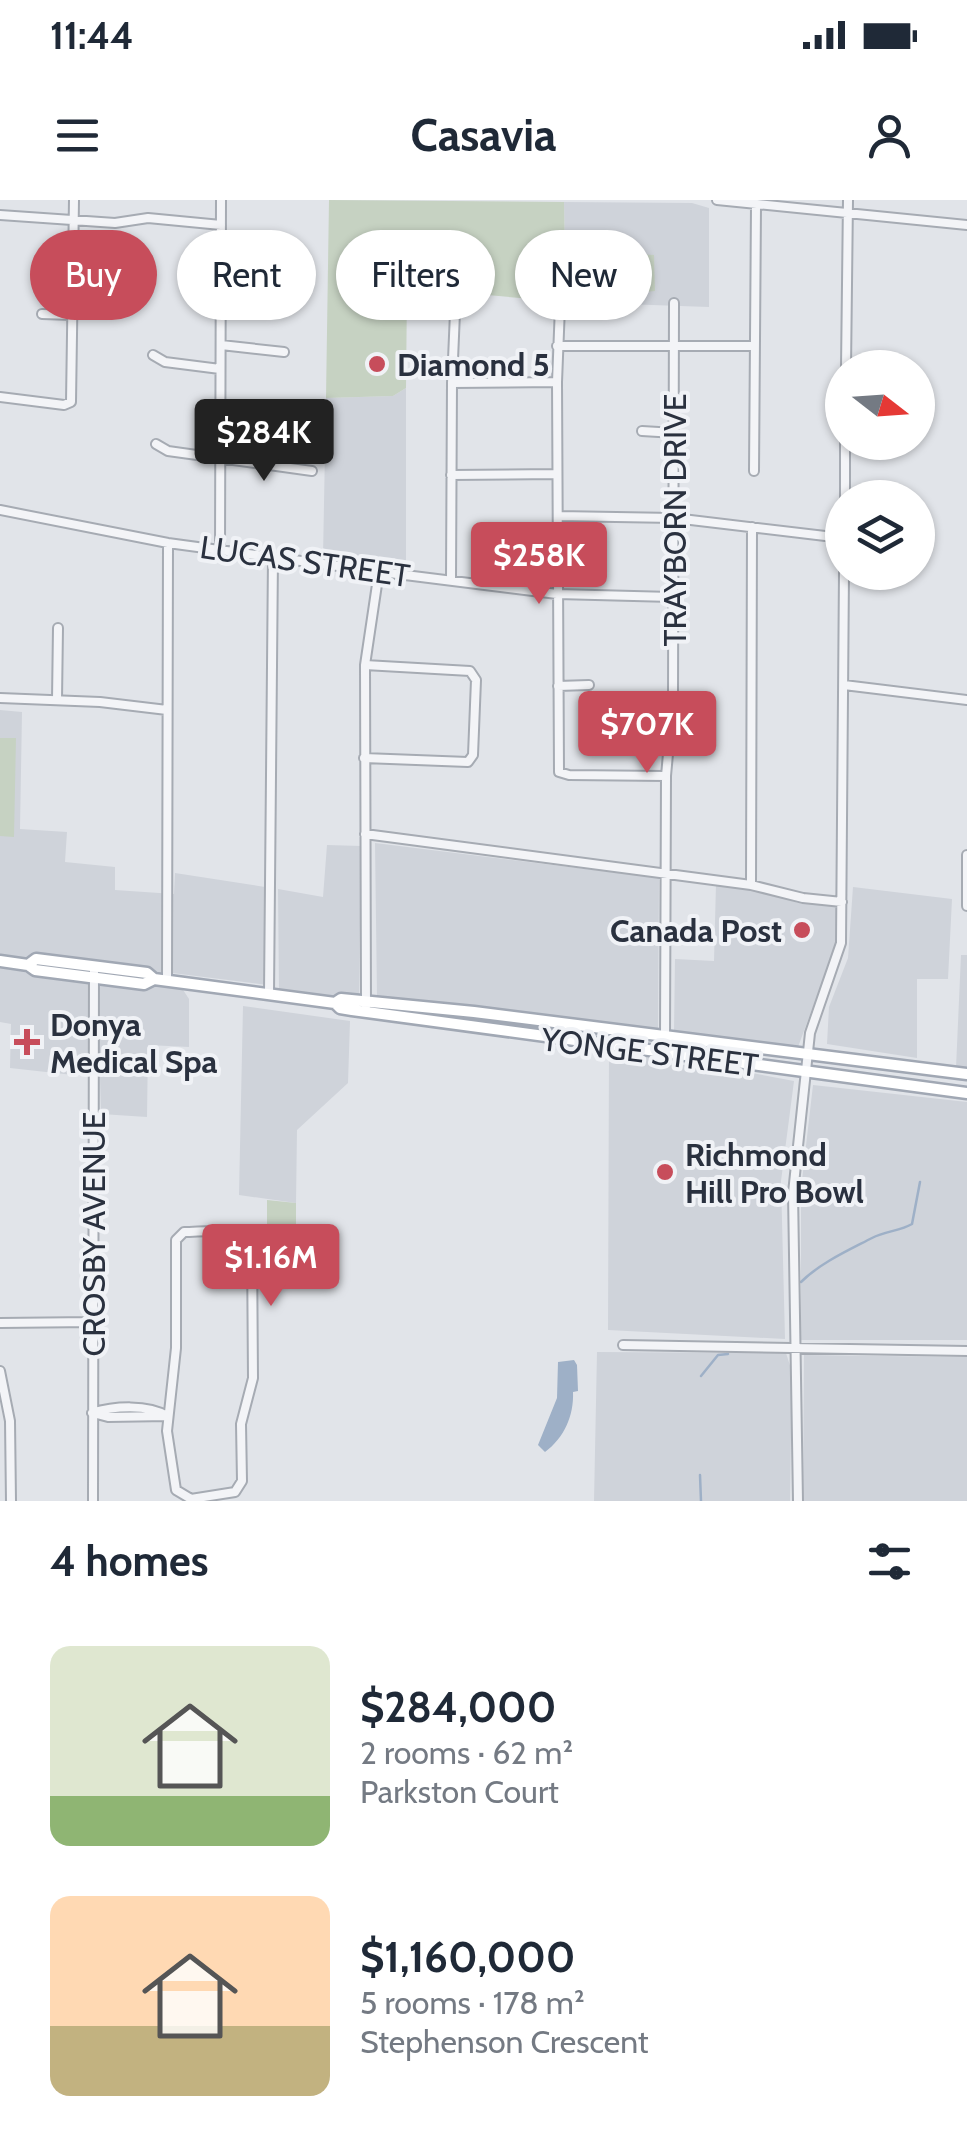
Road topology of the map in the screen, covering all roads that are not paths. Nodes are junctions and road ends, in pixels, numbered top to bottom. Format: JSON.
{"nodes":[{"id":1,"x":74,"y":200,"type":"edge"},
{"id":2,"x":221,"y":200,"type":"edge"},
{"id":3,"x":717,"y":200,"type":"edge"},
{"id":4,"x":848,"y":200,"type":"edge"},
{"id":5,"x":756,"y":206,"type":"junction"},
{"id":6,"x":848,"y":214,"type":"junction"},
{"id":7,"x":0,"y":215,"type":"edge"},
{"id":8,"x":74,"y":221,"type":"junction"},
{"id":9,"x":967,"y":225,"type":"edge"},
{"id":10,"x":221,"y":226,"type":"junction"},
{"id":11,"x":74,"y":230,"type":"edge"},
{"id":12,"x":674,"y":302,"type":"dead end"},
{"id":13,"x":72,"y":320,"type":"edge"},
{"id":14,"x":455,"y":320,"type":"edge"},
{"id":15,"x":559,"y":320,"type":"edge"},
{"id":16,"x":221,"y":344,"type":"junction"},
{"id":17,"x":557,"y":346,"type":"junction"},
{"id":18,"x":754,"y":346,"type":"junction"},
{"id":19,"x":675,"y":348,"type":"junction"},
{"id":20,"x":846,"y":350,"type":"edge"},
{"id":21,"x":284,"y":352,"type":"dead end"},
{"id":22,"x":153,"y":355,"type":"dead end"},
{"id":23,"x":220,"y":369,"type":"junction"},
{"id":24,"x":556,"y":382,"type":"junction"},
{"id":25,"x":452,"y":383,"type":"junction"},
{"id":26,"x":0,"y":396,"type":"edge"},
{"id":27,"x":642,"y":432,"type":"dead end"},
{"id":28,"x":674,"y":433,"type":"junction"},
{"id":29,"x":156,"y":444,"type":"dead end"},
{"id":30,"x":220,"y":460,"type":"junction"},
{"id":31,"x":754,"y":470,"type":"dead end"},
{"id":32,"x":312,"y":471,"type":"dead end"},
{"id":33,"x":556,"y":474,"type":"junction"},
{"id":34,"x":451,"y":475,"type":"junction"},
{"id":35,"x":0,"y":510,"type":"edge"},
{"id":36,"x":558,"y":516,"type":"junction"},
{"id":37,"x":674,"y":518,"type":"junction"},
{"id":38,"x":752,"y":527,"type":"junction"},
{"id":39,"x":825,"y":536,"type":"edge"},
{"id":40,"x":168,"y":543,"type":"junction"},
{"id":41,"x":220,"y":550,"type":"junction"},
{"id":42,"x":273,"y":557,"type":"junction"},
{"id":43,"x":378,"y":571,"type":"junction"},
{"id":44,"x":451,"y":580,"type":"junction"},
{"id":45,"x":844,"y":590,"type":"edge"},
{"id":46,"x":558,"y":594,"type":"junction"},
{"id":47,"x":672,"y":597,"type":"junction"},
{"id":48,"x":58,"y":628,"type":"dead end"},
{"id":49,"x":365,"y":665,"type":"junction"},
{"id":50,"x":588,"y":685,"type":"dead end"},
{"id":51,"x":844,"y":685,"type":"junction"},
{"id":52,"x":558,"y":686,"type":"junction"},
{"id":53,"x":0,"y":698,"type":"edge"},
{"id":54,"x":57,"y":699,"type":"junction"},
{"id":55,"x":967,"y":700,"type":"edge"},
{"id":56,"x":167,"y":710,"type":"junction"},
{"id":57,"x":364,"y":758,"type":"junction"},
{"id":58,"x":666,"y":776,"type":"junction"},
{"id":59,"x":364,"y":834,"type":"junction"},
{"id":60,"x":967,"y":855,"type":"edge"},
{"id":61,"x":664,"y":873,"type":"junction"},
{"id":62,"x":751,"y":885,"type":"junction"},
{"id":63,"x":842,"y":902,"type":"junction"},
{"id":64,"x":967,"y":906,"type":"edge"},
{"id":65,"x":0,"y":961,"type":"edge"},
{"id":66,"x":94,"y":972,"type":"junction"},
{"id":67,"x":166,"y":980,"type":"junction"},
{"id":68,"x":269,"y":993,"type":"junction"},
{"id":69,"x":366,"y":1007,"type":"junction"},
{"id":70,"x":665,"y":1037,"type":"junction"},
{"id":71,"x":807,"y":1055,"type":"junction"},
{"id":72,"x":805,"y":1072,"type":"junction"},
{"id":73,"x":967,"y":1074,"type":"edge"},
{"id":74,"x":967,"y":1094,"type":"edge"},
{"id":75,"x":92,"y":1322,"type":"junction"},
{"id":76,"x":0,"y":1323,"type":"edge"},
{"id":77,"x":623,"y":1345,"type":"dead end"},
{"id":78,"x":795,"y":1350,"type":"junction"},
{"id":79,"x":967,"y":1351,"type":"edge"},
{"id":80,"x":0,"y":1371,"type":"edge"},
{"id":81,"x":92,"y":1414,"type":"junction"},
{"id":82,"x":168,"y":1416,"type":"junction"},
{"id":83,"x":10,"y":1501,"type":"edge"},
{"id":84,"x":93,"y":1501,"type":"edge"},
{"id":85,"x":798,"y":1501,"type":"edge"}],
"edges":[{"from":1,"to":8,"type":"street"},
{"from":2,"to":10,"type":"street"},
{"from":3,"to":5,"type":"street"},
{"from":4,"to":6,"type":"street"},
{"from":5,"to":6,"type":"street"},
{"from":5,"to":18,"type":"street"},
{"from":6,"to":9,"type":"street"},
{"from":6,"to":20,"type":"street"},
{"from":7,"to":8,"type":"street"},
{"from":8,"to":10,"type":"street"},
{"from":8,"to":11,"type":"street"},
{"from":10,"to":16,"type":"street"},
{"from":12,"to":19,"type":"street","name":"TRAYBORN DRIVE"},
{"from":13,"to":26,"type":"street"},
{"from":14,"to":25,"type":"street"},
{"from":15,"to":17,"type":"street"},
{"from":16,"to":21,"type":"street"},
{"from":16,"to":23,"type":"street"},
{"from":17,"to":19,"type":"street"},
{"from":17,"to":24,"type":"street"},
{"from":18,"to":19,"type":"street"},
{"from":18,"to":31,"type":"street"},
{"from":19,"to":28,"type":"street","name":"TRAYBORN DRIVE"},
{"from":22,"to":23,"type":"street"},
{"from":23,"to":30,"type":"street"},
{"from":24,"to":25,"type":"street"},
{"from":24,"to":33,"type":"street"},
{"from":25,"to":34,"type":"street"},
{"from":27,"to":28,"type":"street"},
{"from":28,"to":37,"type":"street","name":"TRAYBORN DRIVE"},
{"from":29,"to":30,"type":"street"},
{"from":30,"to":32,"type":"street"},
{"from":30,"to":41,"type":"street"},
{"from":33,"to":34,"type":"street"},
{"from":33,"to":36,"type":"street"},
{"from":34,"to":44,"type":"street"},
{"from":35,"to":40,"type":"street","name":"LUCAS STREET"},
{"from":36,"to":37,"type":"street"},
{"from":36,"to":46,"type":"street"},
{"from":37,"to":38,"type":"street"},
{"from":37,"to":47,"type":"street","name":"TRAYBORN DRIVE"},
{"from":38,"to":39,"type":"street"},
{"from":38,"to":62,"type":"street"},
{"from":40,"to":41,"type":"street","name":"LUCAS STREET"},
{"from":40,"to":56,"type":"street"},
{"from":41,"to":42,"type":"street","name":"LUCAS STREET"},
{"from":42,"to":43,"type":"street","name":"LUCAS STREET"},
{"from":42,"to":68,"type":"street"},
{"from":43,"to":44,"type":"street","name":"LUCAS STREET"},
{"from":43,"to":49,"type":"street"},
{"from":44,"to":46,"type":"street","name":"LUCAS STREET"},
{"from":45,"to":51,"type":"street"},
{"from":46,"to":47,"type":"street","name":"LUCAS STREET"},
{"from":46,"to":52,"type":"street"},
{"from":47,"to":58,"type":"street","name":"TRAYBORN DRIVE"},
{"from":48,"to":54,"type":"street"},
{"from":49,"to":57,"type":"street"},
{"from":49,"to":57,"type":"street"},
{"from":50,"to":52,"type":"street"},
{"from":51,"to":55,"type":"street"},
{"from":51,"to":63,"type":"street"},
{"from":52,"to":58,"type":"street"},
{"from":53,"to":54,"type":"street"},
{"from":54,"to":56,"type":"street"},
{"from":56,"to":67,"type":"street"},
{"from":57,"to":59,"type":"street"},
{"from":58,"to":61,"type":"street","name":"TRAYBORN DRIVE"},
{"from":59,"to":61,"type":"street"},
{"from":59,"to":69,"type":"street"},
{"from":60,"to":64,"type":"street"},
{"from":61,"to":62,"type":"street"},
{"from":61,"to":70,"type":"street","name":"TRAYBORN DRIVE"},
{"from":62,"to":63,"type":"street"},
{"from":63,"to":71,"type":"street"},
{"from":65,"to":66,"type":"main road","name":"YONGE STREET"},
{"from":66,"to":67,"type":"main road","name":"YONGE STREET"},
{"from":66,"to":75,"type":"street","name":"CROSBY AVENUE"},
{"from":67,"to":68,"type":"main road","name":"YONGE STREET"},
{"from":68,"to":69,"type":"main road","name":"YONGE STREET"},
{"from":69,"to":70,"type":"main road","name":"YONGE STREET"},
{"from":69,"to":72,"type":"main road","name":"YONGE STREET"},
{"from":70,"to":71,"type":"main road","name":"YONGE STREET"},
{"from":71,"to":72,"type":"street"},
{"from":71,"to":73,"type":"main road","name":"YONGE STREET"},
{"from":72,"to":74,"type":"main road","name":"YONGE STREET"},
{"from":72,"to":78,"type":"street"},
{"from":75,"to":76,"type":"street"},
{"from":75,"to":81,"type":"street","name":"CROSBY AVENUE"},
{"from":77,"to":78,"type":"street"},
{"from":78,"to":79,"type":"street"},
{"from":78,"to":85,"type":"street"},
{"from":80,"to":83,"type":"street"},
{"from":81,"to":82,"type":"street"},
{"from":81,"to":84,"type":"street","name":"CROSBY AVENUE"},
{"from":82,"to":82,"type":"street"}]}
